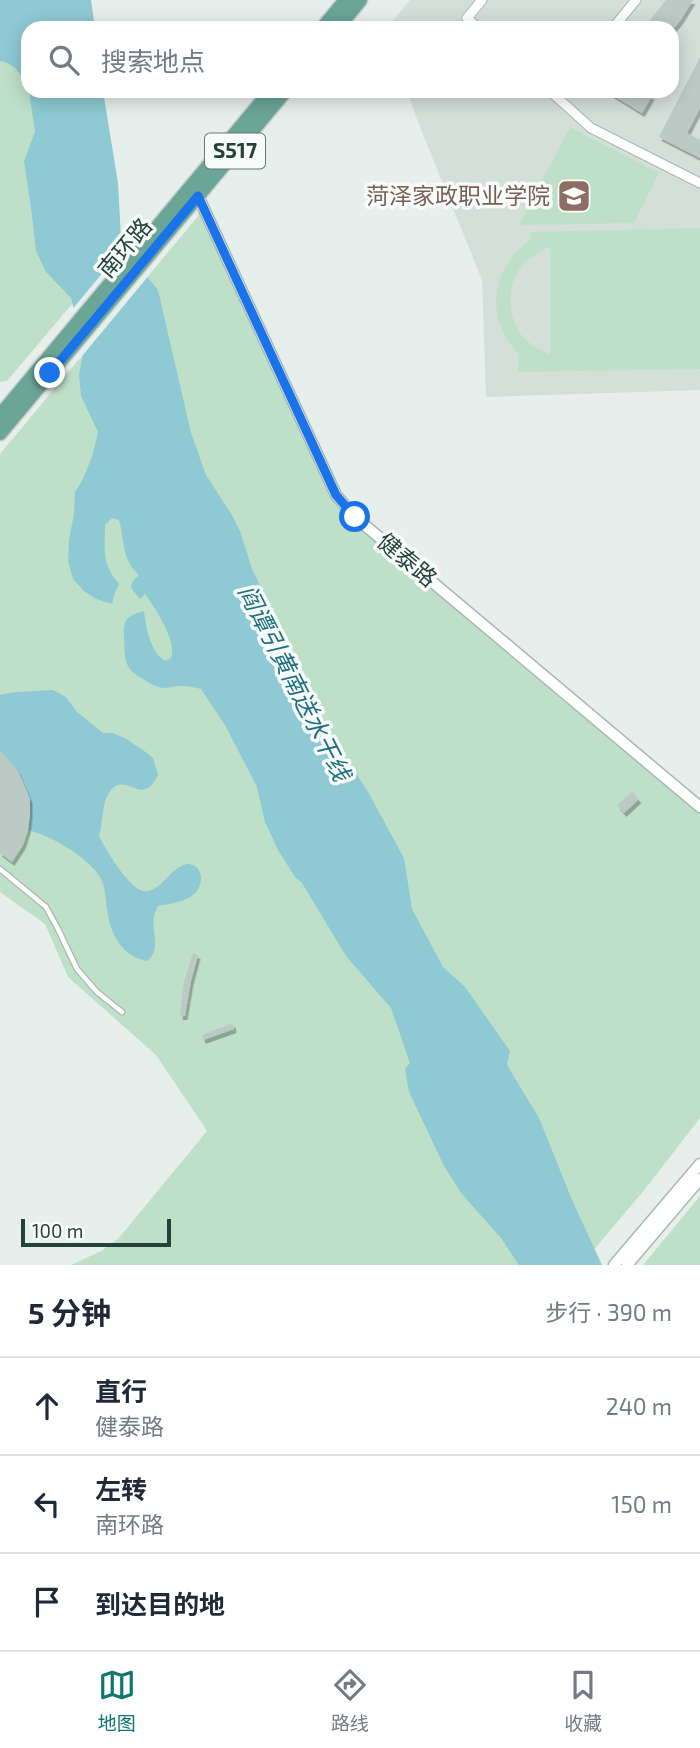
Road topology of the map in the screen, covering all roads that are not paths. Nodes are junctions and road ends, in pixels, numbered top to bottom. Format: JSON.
{"nodes":[{"id":1,"x":346,"y":0,"type":"edge"},
{"id":2,"x":360,"y":0,"type":"edge"},
{"id":3,"x":482,"y":0,"type":"edge"},
{"id":4,"x":636,"y":0,"type":"edge"},
{"id":5,"x":329,"y":21,"type":"edge"},
{"id":6,"x":343,"y":21,"type":"edge"},
{"id":7,"x":470,"y":21,"type":"edge"},
{"id":8,"x":619,"y":21,"type":"edge"},
{"id":9,"x":266,"y":98,"type":"edge"},
{"id":10,"x":279,"y":98,"type":"edge"},
{"id":11,"x":562,"y":98,"type":"edge"},
{"id":12,"x":700,"y":183,"type":"edge"},
{"id":13,"x":198,"y":196,"type":"junction"},
{"id":14,"x":184,"y":204,"type":"junction"},
{"id":15,"x":48,"y":368,"type":"junction"},
{"id":16,"x":0,"y":416,"type":"edge"},
{"id":17,"x":0,"y":433,"type":"edge"},
{"id":18,"x":700,"y":807,"type":"edge"},
{"id":19,"x":0,"y":869,"type":"edge"},
{"id":20,"x":122,"y":1012,"type":"dead end"},
{"id":21,"x":700,"y":1164,"type":"edge"},
{"id":22,"x":700,"y":1179,"type":"edge"},
{"id":23,"x":646,"y":1235,"type":"junction"},
{"id":24,"x":614,"y":1265,"type":"edge"},
{"id":25,"x":627,"y":1265,"type":"edge"}],
"edges":[{"from":1,"to":5,"type":"main road"},
{"from":2,"to":6,"type":"main road"},
{"from":3,"to":7,"type":"street"},
{"from":4,"to":8,"type":"street"},
{"from":9,"to":14,"type":"main road","name":"南环路","number":"S517"},
{"from":10,"to":13,"type":"main road","name":"南环路","number":"S517"},
{"from":11,"to":12,"type":"street"},
{"from":13,"to":14,"type":"main road","name":"南环路","number":"S517"},
{"from":13,"to":18,"type":"street","name":"健泰路"},
{"from":14,"to":15,"type":"main road","name":"南环路","number":"S517"},
{"from":15,"to":16,"type":"main road","name":"南环路","number":"S517"},
{"from":15,"to":17,"type":"main road","name":"南环路","number":"S517"},
{"from":19,"to":20,"type":"lane"},
{"from":21,"to":23,"type":"street"},
{"from":22,"to":23,"type":"street"},
{"from":23,"to":24,"type":"street"},
{"from":23,"to":25,"type":"street"}]}
